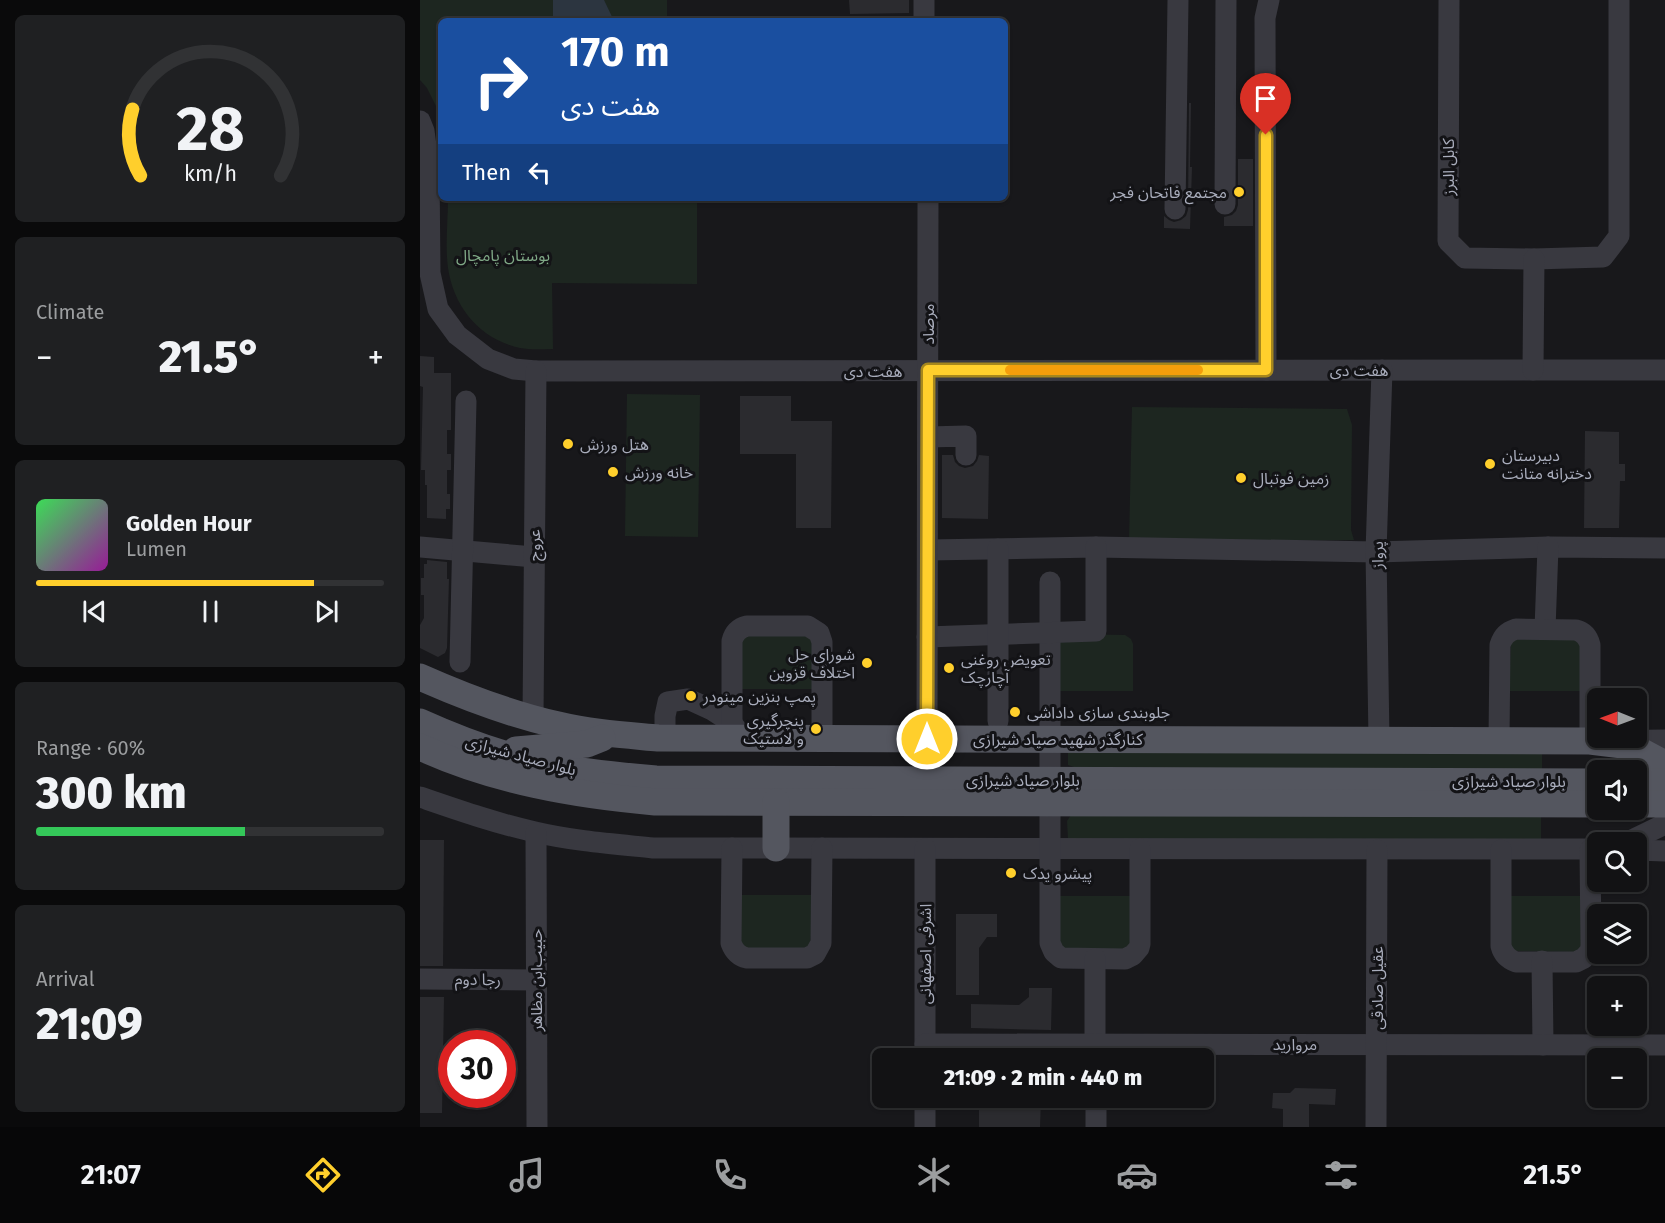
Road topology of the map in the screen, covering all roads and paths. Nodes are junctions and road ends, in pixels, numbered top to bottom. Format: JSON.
{"nodes":[{"id":1,"x":924,"y":0,"type":"edge"},
{"id":2,"x":1178,"y":0,"type":"edge"},
{"id":3,"x":1226,"y":0,"type":"edge"},
{"id":4,"x":1269,"y":0,"type":"edge"},
{"id":5,"x":1449,"y":0,"type":"edge"},
{"id":6,"x":1618,"y":0,"type":"edge"},
{"id":7,"x":924,"y":18,"type":"edge"},
{"id":8,"x":420,"y":121,"type":"edge"},
{"id":9,"x":928,"y":201,"type":"edge"},
{"id":10,"x":1225,"y":204,"type":"dead end"},
{"id":11,"x":1174,"y":209,"type":"dead end"},
{"id":12,"x":1534,"y":259,"type":"junction"},
{"id":13,"x":928,"y":370,"type":"junction"},
{"id":14,"x":1266,"y":370,"type":"junction"},
{"id":15,"x":1382,"y":370,"type":"junction"},
{"id":16,"x":1533,"y":370,"type":"junction"},
{"id":17,"x":1665,"y":370,"type":"edge"},
{"id":18,"x":536,"y":371,"type":"junction"},
{"id":19,"x":466,"y":401,"type":"dead end"},
{"id":20,"x":928,"y":437,"type":"junction"},
{"id":21,"x":966,"y":455,"type":"dead end"},
{"id":22,"x":420,"y":547,"type":"edge"},
{"id":23,"x":1096,"y":547,"type":"junction"},
{"id":24,"x":1548,"y":547,"type":"junction"},
{"id":25,"x":1665,"y":548,"type":"edge"},
{"id":26,"x":998,"y":549,"type":"junction"},
{"id":27,"x":462,"y":550,"type":"junction"},
{"id":28,"x":928,"y":550,"type":"junction"},
{"id":29,"x":1377,"y":552,"type":"junction"},
{"id":30,"x":534,"y":557,"type":"junction"},
{"id":31,"x":1050,"y":582,"type":"dead end"},
{"id":32,"x":1545,"y":629,"type":"junction"},
{"id":33,"x":1050,"y":633,"type":"junction"},
{"id":34,"x":998,"y":635,"type":"junction"},
{"id":35,"x":927,"y":637,"type":"junction"},
{"id":36,"x":460,"y":662,"type":"dead end"},
{"id":37,"x":420,"y":677,"type":"edge"},
{"id":38,"x":1589,"y":688,"type":"edge"},
{"id":39,"x":533,"y":718,"type":"junction"},
{"id":40,"x":998,"y":721,"type":"dead end"},
{"id":41,"x":420,"y":722,"type":"edge"},
{"id":42,"x":736,"y":733,"type":"junction"},
{"id":43,"x":612,"y":734,"type":"junction"},
{"id":44,"x":665,"y":738,"type":"junction"},
{"id":45,"x":822,"y":738,"type":"junction"},
{"id":46,"x":927,"y":739,"type":"junction"},
{"id":47,"x":1050,"y":739,"type":"junction"},
{"id":48,"x":1379,"y":740,"type":"junction"},
{"id":49,"x":1499,"y":740,"type":"junction"},
{"id":50,"x":1647,"y":740,"type":"edge"},
{"id":51,"x":1665,"y":740,"type":"edge"},
{"id":52,"x":1587,"y":741,"type":"edge"},
{"id":53,"x":420,"y":747,"type":"edge"},
{"id":54,"x":1635,"y":748,"type":"edge"},
{"id":55,"x":495,"y":751,"type":"junction"},
{"id":56,"x":1665,"y":764,"type":"edge"},
{"id":57,"x":1587,"y":782,"type":"edge"},
{"id":58,"x":1647,"y":782,"type":"edge"},
{"id":59,"x":1665,"y":782,"type":"edge"},
{"id":60,"x":1050,"y":792,"type":"junction"},
{"id":61,"x":420,"y":797,"type":"edge"},
{"id":62,"x":776,"y":802,"type":"junction"},
{"id":63,"x":1587,"y":804,"type":"edge"},
{"id":64,"x":1647,"y":804,"type":"edge"},
{"id":65,"x":1665,"y":804,"type":"edge"},
{"id":66,"x":1665,"y":824,"type":"edge"},
{"id":67,"x":536,"y":832,"type":"junction"},
{"id":68,"x":1647,"y":833,"type":"edge"},
{"id":69,"x":732,"y":848,"type":"junction"},
{"id":70,"x":776,"y":848,"type":"junction"},
{"id":71,"x":822,"y":848,"type":"junction"},
{"id":72,"x":925,"y":849,"type":"junction"},
{"id":73,"x":1050,"y":849,"type":"junction"},
{"id":74,"x":1140,"y":849,"type":"junction"},
{"id":75,"x":1377,"y":850,"type":"junction"},
{"id":76,"x":1501,"y":850,"type":"junction"},
{"id":77,"x":1587,"y":850,"type":"edge"},
{"id":78,"x":1647,"y":850,"type":"edge"},
{"id":79,"x":1665,"y":851,"type":"edge"},
{"id":80,"x":1593,"y":892,"type":"edge"},
{"id":81,"x":1095,"y":959,"type":"junction"},
{"id":82,"x":1542,"y":961,"type":"junction"},
{"id":83,"x":420,"y":979,"type":"edge"},
{"id":84,"x":536,"y":980,"type":"junction"},
{"id":85,"x":1095,"y":1043,"type":"junction"},
{"id":86,"x":1376,"y":1045,"type":"junction"},
{"id":87,"x":1543,"y":1045,"type":"junction"},
{"id":88,"x":1665,"y":1045,"type":"edge"},
{"id":89,"x":925,"y":1048,"type":"edge"},
{"id":90,"x":989,"y":1048,"type":"edge"},
{"id":91,"x":925,"y":1108,"type":"edge"},
{"id":92,"x":1095,"y":1108,"type":"edge"},
{"id":93,"x":537,"y":1127,"type":"edge"},
{"id":94,"x":925,"y":1127,"type":"edge"},
{"id":95,"x":1096,"y":1127,"type":"edge"},
{"id":96,"x":1376,"y":1127,"type":"edge"}],
"edges":[{"from":1,"to":7,"type":"street"},
{"from":2,"to":11,"type":"street"},
{"from":3,"to":10,"type":"street"},
{"from":4,"to":14,"type":"street"},
{"from":5,"to":12,"type":"street","name":"کابل البرز"},
{"from":6,"to":12,"type":"street","name":"کابل البرز"},
{"from":8,"to":18,"type":"street","name":"هفت دی"},
{"from":9,"to":13,"type":"street","name":"مرصاد"},
{"from":12,"to":16,"type":"street"},
{"from":13,"to":14,"type":"street","name":"هفت دی"},
{"from":13,"to":18,"type":"street","name":"هفت دی"},
{"from":13,"to":20,"type":"street","name":"مرصاد"},
{"from":14,"to":15,"type":"street","name":"هفت دی"},
{"from":15,"to":16,"type":"street","name":"هفت دی"},
{"from":15,"to":29,"type":"street","name":"پرواز"},
{"from":16,"to":17,"type":"street","name":"هفت دی"},
{"from":18,"to":30,"type":"street","name":"عروج"},
{"from":19,"to":27,"type":"street"},
{"from":20,"to":21,"type":"street"},
{"from":20,"to":28,"type":"street","name":"مرصاد"},
{"from":22,"to":27,"type":"street"},
{"from":23,"to":26,"type":"street"},
{"from":23,"to":29,"type":"street"},
{"from":23,"to":33,"type":"street"},
{"from":24,"to":25,"type":"street"},
{"from":24,"to":29,"type":"street"},
{"from":24,"to":32,"type":"street"},
{"from":26,"to":28,"type":"street"},
{"from":26,"to":34,"type":"street"},
{"from":27,"to":30,"type":"street"},
{"from":27,"to":36,"type":"street"},
{"from":28,"to":35,"type":"street","name":"مرصاد"},
{"from":29,"to":48,"type":"street","name":"پرواز"},
{"from":30,"to":39,"type":"street","name":"عروج"},
{"from":31,"to":33,"type":"street"},
{"from":32,"to":38,"type":"street"},
{"from":32,"to":49,"type":"street"},
{"from":33,"to":34,"type":"street"},
{"from":33,"to":47,"type":"street"},
{"from":34,"to":35,"type":"street"},
{"from":34,"to":40,"type":"street"},
{"from":35,"to":46,"type":"street","name":"مرصاد"},
{"from":37,"to":39,"type":"main road","name":"کنارگذر شهید صیاد شیرازی"},
{"from":39,"to":43,"type":"main road","name":"کنارگذر شهید صیاد شیرازی"},
{"from":41,"to":55,"type":"main road","name":"بلوار صیاد شیرازی"},
{"from":42,"to":44,"type":"main road","name":"کنارگذر شهید صیاد شیرازی"},
{"from":42,"to":44,"type":"street"},
{"from":42,"to":45,"type":"main road","name":"کنارگذر شهید صیاد شیرازی"},
{"from":42,"to":45,"type":"street"},
{"from":43,"to":44,"type":"main road","name":"کنارگذر شهید صیاد شیرازی"},
{"from":43,"to":55,"type":"main road"},
{"from":45,"to":46,"type":"main road","name":"کنارگذر شهید صیاد شیرازی"},
{"from":46,"to":47,"type":"main road","name":"کنارگذر شهید صیاد شیرازی"},
{"from":47,"to":48,"type":"main road","name":"کنارگذر شهید صیاد شیرازی"},
{"from":47,"to":60,"type":"street"},
{"from":48,"to":49,"type":"main road","name":"کنارگذر شهید صیاد شیرازی"},
{"from":49,"to":52,"type":"main road","name":"کنارگذر شهید صیاد شیرازی"},
{"from":50,"to":51,"type":"street"},
{"from":53,"to":62,"type":"main road","name":"بلوار صیاد شیرازی"},
{"from":54,"to":56,"type":"main road","name":"کنارگذر شهید صیاد شیرازی"},
{"from":55,"to":60,"type":"main road","name":"بلوار صیاد شیرازی"},
{"from":57,"to":60,"type":"main road","name":"بلوار صیاد شیرازی"},
{"from":58,"to":59,"type":"main road"},
{"from":60,"to":62,"type":"main road","name":"بلوار صیاد شیرازی"},
{"from":60,"to":63,"type":"main road","name":"بلوار صیاد شیرازی"},
{"from":60,"to":73,"type":"street"},
{"from":61,"to":67,"type":"street"},
{"from":62,"to":70,"type":"main road"},
{"from":64,"to":65,"type":"main road"},
{"from":66,"to":68,"type":"street"},
{"from":67,"to":69,"type":"street"},
{"from":67,"to":84,"type":"street","name":"حبیب‌ابن مظاهر"},
{"from":69,"to":70,"type":"street"},
{"from":69,"to":71,"type":"street"},
{"from":70,"to":71,"type":"street"},
{"from":71,"to":72,"type":"street"},
{"from":72,"to":73,"type":"street"},
{"from":72,"to":89,"type":"street","name":"اشرفی اصفهانی"},
{"from":73,"to":74,"type":"street"},
{"from":73,"to":81,"type":"street"},
{"from":74,"to":75,"type":"street"},
{"from":74,"to":81,"type":"street"},
{"from":75,"to":76,"type":"street"},
{"from":75,"to":86,"type":"street","name":"عقیل صادقی"},
{"from":76,"to":77,"type":"street"},
{"from":76,"to":82,"type":"street"},
{"from":78,"to":79,"type":"street"},
{"from":80,"to":82,"type":"street"},
{"from":81,"to":85,"type":"street"},
{"from":82,"to":87,"type":"street"},
{"from":83,"to":84,"type":"street","name":"رجا دوم"},
{"from":84,"to":93,"type":"street","name":"حبیب‌ابن مظاهر"},
{"from":85,"to":86,"type":"street","name":"مروارید"},
{"from":85,"to":90,"type":"street","name":"مروارید"},
{"from":86,"to":87,"type":"street","name":"مروارید"},
{"from":86,"to":96,"type":"street","name":"عقیل صادقی"},
{"from":87,"to":88,"type":"street","name":"مروارید"},
{"from":91,"to":94,"type":"street"},
{"from":92,"to":95,"type":"street"}]}
